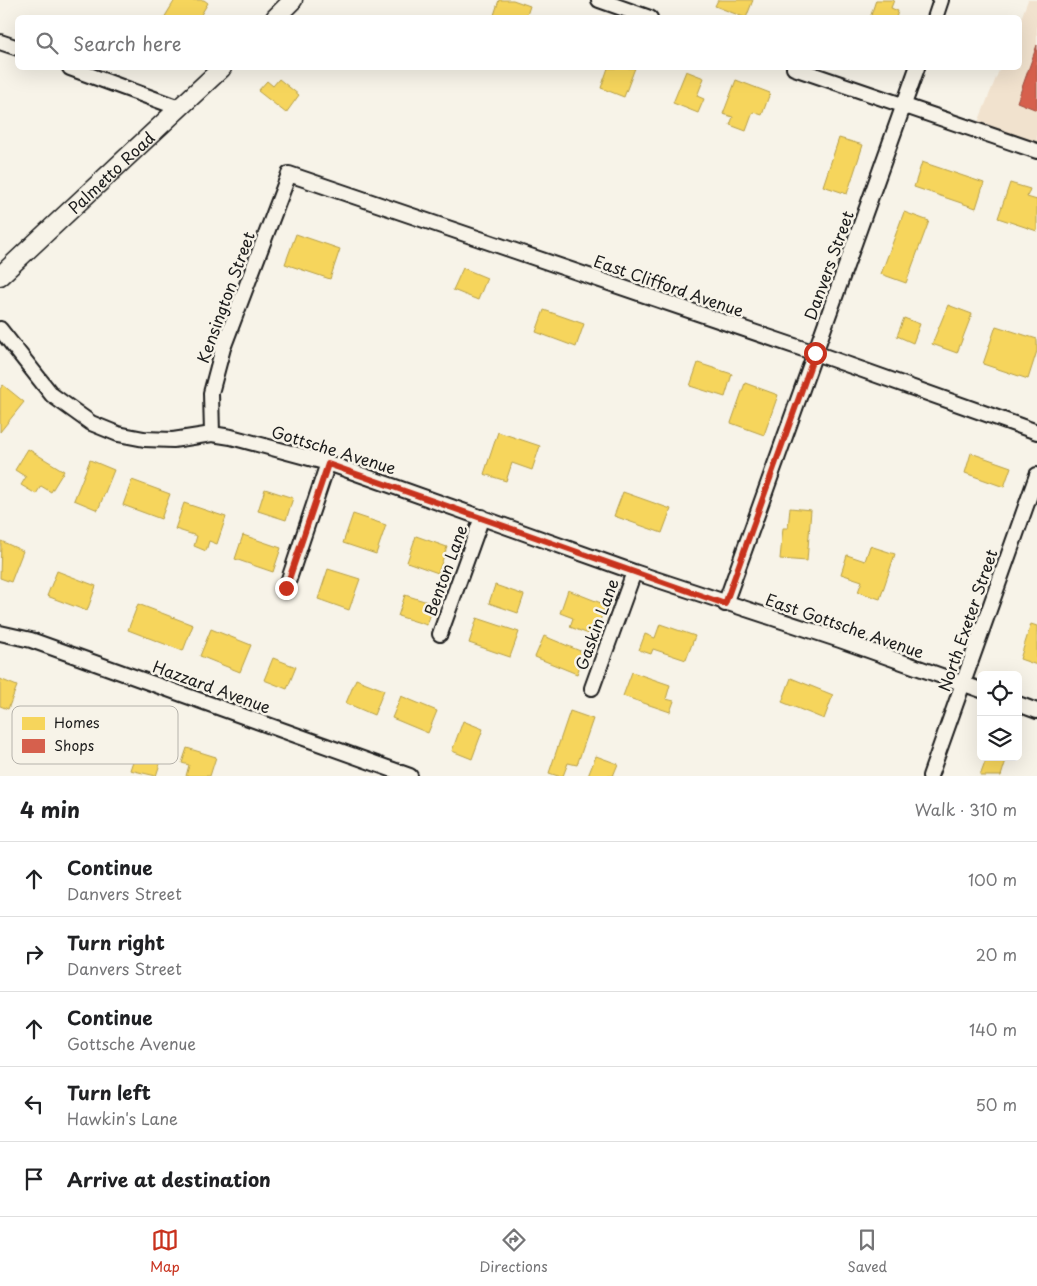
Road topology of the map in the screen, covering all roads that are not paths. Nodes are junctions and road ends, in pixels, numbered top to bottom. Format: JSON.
{"nodes":[{"id":1,"x":293,"y":0,"type":"edge"},
{"id":2,"x":599,"y":0,"type":"edge"},
{"id":3,"x":941,"y":0,"type":"edge"},
{"id":4,"x":278,"y":15,"type":"edge"},
{"id":5,"x":642,"y":15,"type":"edge"},
{"id":6,"x":936,"y":15,"type":"edge"},
{"id":7,"x":0,"y":42,"type":"edge"},
{"id":8,"x":15,"y":47,"type":"edge"},
{"id":9,"x":75,"y":70,"type":"edge"},
{"id":10,"x":220,"y":70,"type":"edge"},
{"id":11,"x":800,"y":70,"type":"edge"},
{"id":12,"x":916,"y":70,"type":"edge"},
{"id":13,"x":904,"y":105,"type":"junction"},
{"id":14,"x":179,"y":108,"type":"junction"},
{"id":15,"x":1037,"y":152,"type":"edge"},
{"id":16,"x":289,"y":174,"type":"joint"},
{"id":17,"x":0,"y":276,"type":"edge"},
{"id":18,"x":0,"y":329,"type":"edge"},
{"id":19,"x":815,"y":353,"type":"junction"},
{"id":20,"x":1037,"y":432,"type":"edge"},
{"id":21,"x":212,"y":434,"type":"junction"},
{"id":22,"x":328,"y":464,"type":"junction"},
{"id":23,"x":1037,"y":474,"type":"edge"},
{"id":24,"x":482,"y":517,"type":"junction"},
{"id":25,"x":634,"y":572,"type":"junction"},
{"id":26,"x":286,"y":588,"type":"dead end"},
{"id":27,"x":725,"y":604,"type":"junction"},
{"id":28,"x":0,"y":633,"type":"edge"},
{"id":29,"x":440,"y":634,"type":"dead end"},
{"id":30,"x":963,"y":684,"type":"junction"},
{"id":31,"x":592,"y":688,"type":"dead end"},
{"id":32,"x":977,"y":689,"type":"edge"},
{"id":33,"x":1022,"y":705,"type":"edge"},
{"id":34,"x":1037,"y":711,"type":"edge"},
{"id":35,"x":410,"y":776,"type":"edge"},
{"id":36,"x":930,"y":776,"type":"edge"}],
"edges":[{"from":1,"to":4,"type":"street"},
{"from":2,"to":5,"type":"street"},
{"from":3,"to":6,"type":"street"},
{"from":7,"to":8,"type":"street"},
{"from":9,"to":14,"type":"street"},
{"from":10,"to":14,"type":"street","name":"Palmetto Road"},
{"from":11,"to":13,"type":"street"},
{"from":12,"to":13,"type":"street","name":"Danvers Street"},
{"from":13,"to":15,"type":"street"},
{"from":13,"to":19,"type":"street","name":"Danvers Street"},
{"from":14,"to":17,"type":"street","name":"Palmetto Road"},
{"from":16,"to":19,"type":"street","name":"East Clifford Avenue"},
{"from":16,"to":21,"type":"street","name":"Kensington Street"},
{"from":18,"to":21,"type":"street","name":"Gottsche Avenue"},
{"from":19,"to":20,"type":"street","name":"East Clifford Avenue"},
{"from":19,"to":27,"type":"street","name":"Danvers Street"},
{"from":21,"to":22,"type":"street","name":"Gottsche Avenue"},
{"from":22,"to":24,"type":"street","name":"Gottsche Avenue"},
{"from":22,"to":26,"type":"street"},
{"from":23,"to":30,"type":"street","name":"North Exeter Street"},
{"from":24,"to":25,"type":"street","name":"Gottsche Avenue"},
{"from":24,"to":29,"type":"street","name":"Benton Lane"},
{"from":25,"to":27,"type":"street","name":"Gottsche Avenue"},
{"from":25,"to":31,"type":"street","name":"Gaskin Lane"},
{"from":27,"to":30,"type":"street","name":"East Gottsche Avenue"},
{"from":28,"to":35,"type":"street","name":"Hazzard Avenue"},
{"from":30,"to":32,"type":"street","name":"East Gottsche Avenue"},
{"from":30,"to":36,"type":"street","name":"North Exeter Street"},
{"from":33,"to":34,"type":"street"}]}
